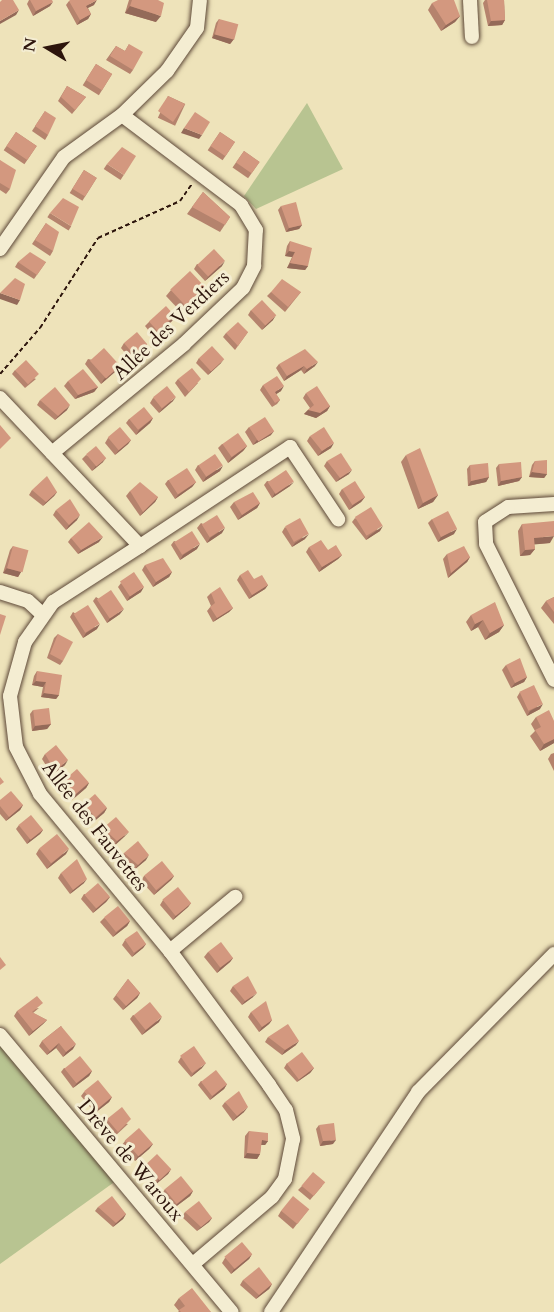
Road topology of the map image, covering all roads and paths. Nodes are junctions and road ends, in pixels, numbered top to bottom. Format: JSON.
{"nodes":[{"id":1,"x":200,"y":0,"type":"edge"},
{"id":2,"x":470,"y":0,"type":"edge"},
{"id":3,"x":472,"y":37,"type":"dead end"},
{"id":4,"x":122,"y":115,"type":"junction"},
{"id":5,"x":200,"y":174,"type":"junction"},
{"id":6,"x":0,"y":249,"type":"edge"},
{"id":7,"x":0,"y":374,"type":"edge"},
{"id":8,"x":0,"y":398,"type":"edge"},
{"id":9,"x":52,"y":453,"type":"junction"},
{"id":10,"x":554,"y":504,"type":"edge"},
{"id":11,"x":338,"y":519,"type":"dead end"},
{"id":12,"x":140,"y":546,"type":"junction"},
{"id":13,"x":0,"y":592,"type":"edge"},
{"id":14,"x":42,"y":614,"type":"junction"},
{"id":15,"x":554,"y":680,"type":"edge"},
{"id":16,"x":235,"y":897,"type":"dead end"},
{"id":17,"x":170,"y":951,"type":"junction"},
{"id":18,"x":554,"y":954,"type":"edge"},
{"id":19,"x":0,"y":1035,"type":"edge"},
{"id":20,"x":193,"y":1264,"type":"junction"},
{"id":21,"x":232,"y":1312,"type":"edge"},
{"id":22,"x":271,"y":1312,"type":"edge"}],
"edges":[{"from":1,"to":4,"type":"street"},
{"from":2,"to":3,"type":"street"},
{"from":4,"to":5,"type":"street","name":"Allée des Verdiers"},
{"from":4,"to":6,"type":"street"},
{"from":5,"to":7,"type":"path"},
{"from":5,"to":9,"type":"street","name":"Allée des Verdiers"},
{"from":8,"to":9,"type":"street"},
{"from":9,"to":12,"type":"street"},
{"from":10,"to":15,"type":"street"},
{"from":11,"to":12,"type":"street","name":"Allée des Fauvettes"},
{"from":12,"to":14,"type":"street","name":"Allée des Fauvettes"},
{"from":13,"to":14,"type":"street"},
{"from":14,"to":17,"type":"street","name":"Allée des Fauvettes"},
{"from":16,"to":17,"type":"street"},
{"from":17,"to":20,"type":"street","name":"Allée des Fauvettes"},
{"from":18,"to":22,"type":"street"},
{"from":19,"to":20,"type":"street","name":"Drève de Waroux"},
{"from":20,"to":21,"type":"street","name":"Drève de Waroux"}]}
